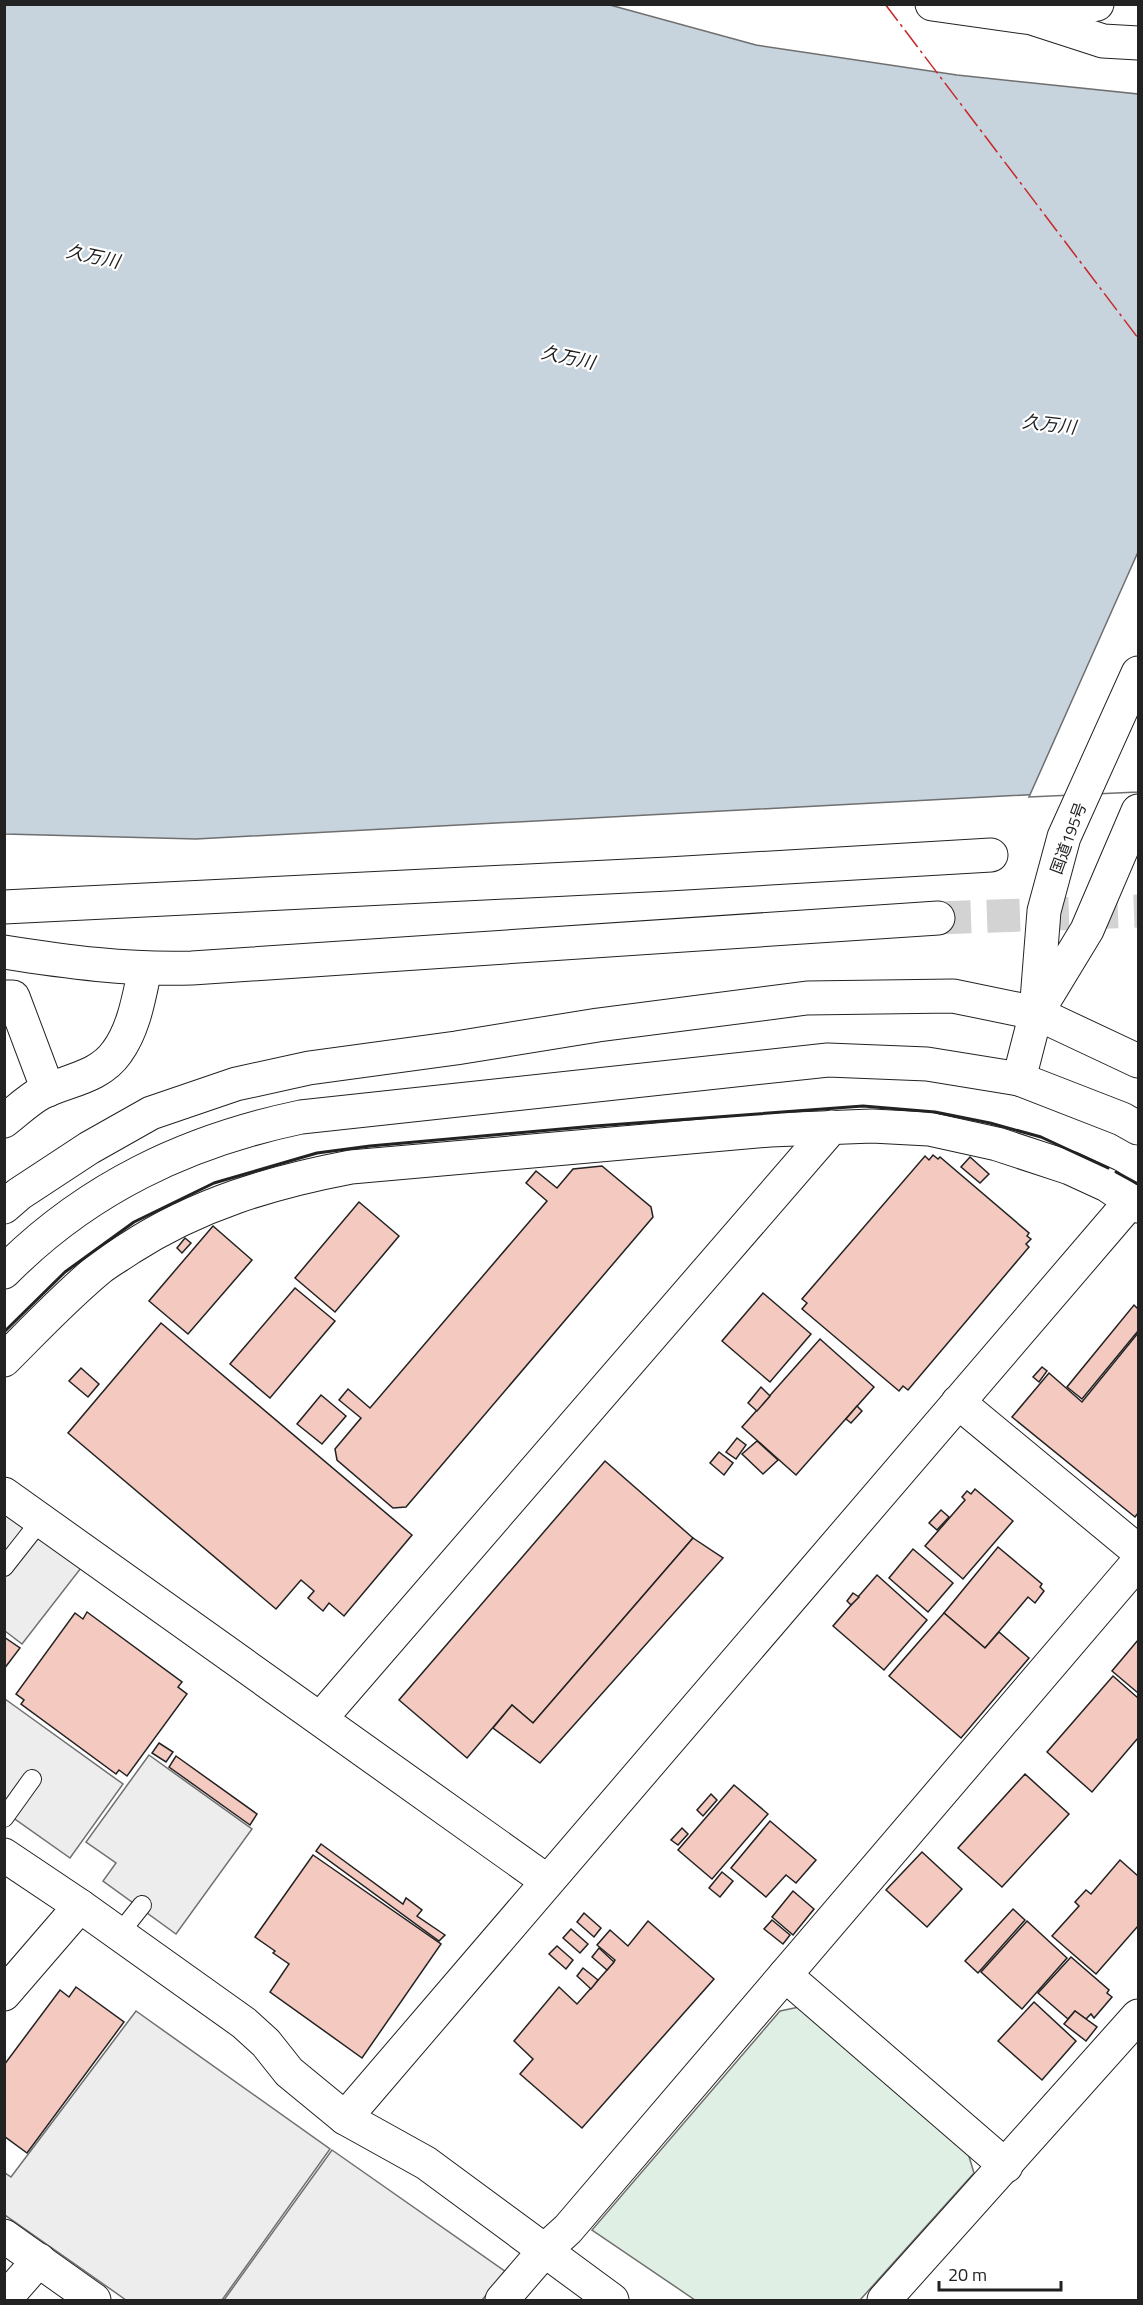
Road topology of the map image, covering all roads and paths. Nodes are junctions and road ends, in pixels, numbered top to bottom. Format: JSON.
{"nodes":[{"id":1,"x":932,"y":4,"type":"edge"},
{"id":2,"x":1097,"y":4,"type":"edge"},
{"id":3,"x":1032,"y":18,"type":"junction"},
{"id":4,"x":1138,"y":43,"type":"edge"},
{"id":5,"x":1138,"y":673,"type":"edge"},
{"id":6,"x":1133,"y":824,"type":"edge"},
{"id":7,"x":991,"y":855,"type":"dead end"},
{"id":8,"x":4,"y":907,"type":"edge"},
{"id":9,"x":938,"y":918,"type":"tunnel mouth"},
{"id":10,"x":4,"y":952,"type":"edge"},
{"id":11,"x":145,"y":969,"type":"junction"},
{"id":12,"x":4,"y":997,"type":"edge"},
{"id":13,"x":1036,"y":1013,"type":"junction"},
{"id":14,"x":1138,"y":1061,"type":"edge"},
{"id":15,"x":1019,"y":1079,"type":"junction"},
{"id":16,"x":48,"y":1090,"type":"junction"},
{"id":17,"x":4,"y":1121,"type":"edge"},
{"id":18,"x":832,"y":1127,"type":"junction"},
{"id":19,"x":1138,"y":1128,"type":"edge"},
{"id":20,"x":1135,"y":1203,"type":"edge"},
{"id":21,"x":4,"y":1207,"type":"edge"},
{"id":22,"x":4,"y":1272,"type":"edge"},
{"id":23,"x":4,"y":1360,"type":"edge"},
{"id":24,"x":958,"y":1402,"type":"junction"},
{"id":25,"x":4,"y":1494,"type":"edge"},
{"id":26,"x":41,"y":1520,"type":"junction"},
{"id":27,"x":1138,"y":1551,"type":"edge"},
{"id":28,"x":1138,"y":1562,"type":"edge"},
{"id":29,"x":4,"y":1567,"type":"edge"},
{"id":30,"x":321,"y":1718,"type":"junction"},
{"id":31,"x":32,"y":1779,"type":"dead end"},
{"id":32,"x":4,"y":1818,"type":"edge"},
{"id":33,"x":4,"y":1856,"type":"edge"},
{"id":34,"x":547,"y":1881,"type":"junction"},
{"id":35,"x":142,"y":1905,"type":"dead end"},
{"id":36,"x":80,"y":1906,"type":"junction"},
{"id":37,"x":119,"y":1934,"type":"junction"},
{"id":38,"x":785,"y":1975,"type":"junction"},
{"id":39,"x":4,"y":1994,"type":"edge"},
{"id":40,"x":1138,"y":2016,"type":"edge"},
{"id":41,"x":345,"y":2118,"type":"junction"},
{"id":42,"x":1006,"y":2166,"type":"junction"},
{"id":43,"x":4,"y":2236,"type":"edge"},
{"id":44,"x":545,"y":2250,"type":"junction"},
{"id":45,"x":39,"y":2260,"type":"junction"},
{"id":46,"x":4,"y":2300,"type":"edge"},
{"id":47,"x":94,"y":2301,"type":"edge"},
{"id":48,"x":502,"y":2301,"type":"edge"},
{"id":49,"x":612,"y":2301,"type":"edge"},
{"id":50,"x":884,"y":2301,"type":"edge"}],
"edges":[{"from":1,"to":3,"type":"main road"},
{"from":2,"to":3,"type":"main road"},
{"from":3,"to":4,"type":"main road"},
{"from":5,"to":13,"type":"main road","name":"国道195号"},
{"from":6,"to":13,"type":"main road","name":"国道195号"},
{"from":7,"to":8,"type":"main road"},
{"from":9,"to":11,"type":"main road"},
{"from":10,"to":11,"type":"main road"},
{"from":11,"to":16,"type":"main road"},
{"from":12,"to":16,"type":"main road"},
{"from":13,"to":14,"type":"main road"},
{"from":13,"to":15,"type":"main road","name":"国道195号"},
{"from":13,"to":21,"type":"main road"},
{"from":15,"to":19,"type":"main road"},
{"from":15,"to":22,"type":"main road"},
{"from":16,"to":17,"type":"main road"},
{"from":18,"to":20,"type":"main road"},
{"from":18,"to":23,"type":"main road"},
{"from":18,"to":30,"type":"main road"},
{"from":20,"to":24,"type":"main road"},
{"from":24,"to":27,"type":"main road"},
{"from":24,"to":34,"type":"main road"},
{"from":25,"to":26,"type":"main road"},
{"from":26,"to":29,"type":"lane"},
{"from":26,"to":30,"type":"main road"},
{"from":28,"to":38,"type":"main road"},
{"from":30,"to":34,"type":"main road"},
{"from":31,"to":32,"type":"lane"},
{"from":33,"to":36,"type":"main road"},
{"from":34,"to":41,"type":"main road"},
{"from":35,"to":37,"type":"lane"},
{"from":36,"to":37,"type":"main road"},
{"from":36,"to":39,"type":"main road"},
{"from":37,"to":41,"type":"main road"},
{"from":38,"to":42,"type":"main road"},
{"from":38,"to":44,"type":"main road"},
{"from":40,"to":42,"type":"main road"},
{"from":41,"to":44,"type":"main road"},
{"from":42,"to":50,"type":"main road"},
{"from":43,"to":45,"type":"main road"},
{"from":44,"to":48,"type":"main road"},
{"from":44,"to":49,"type":"main road"},
{"from":45,"to":46,"type":"main road"},
{"from":45,"to":47,"type":"main road"}]}
